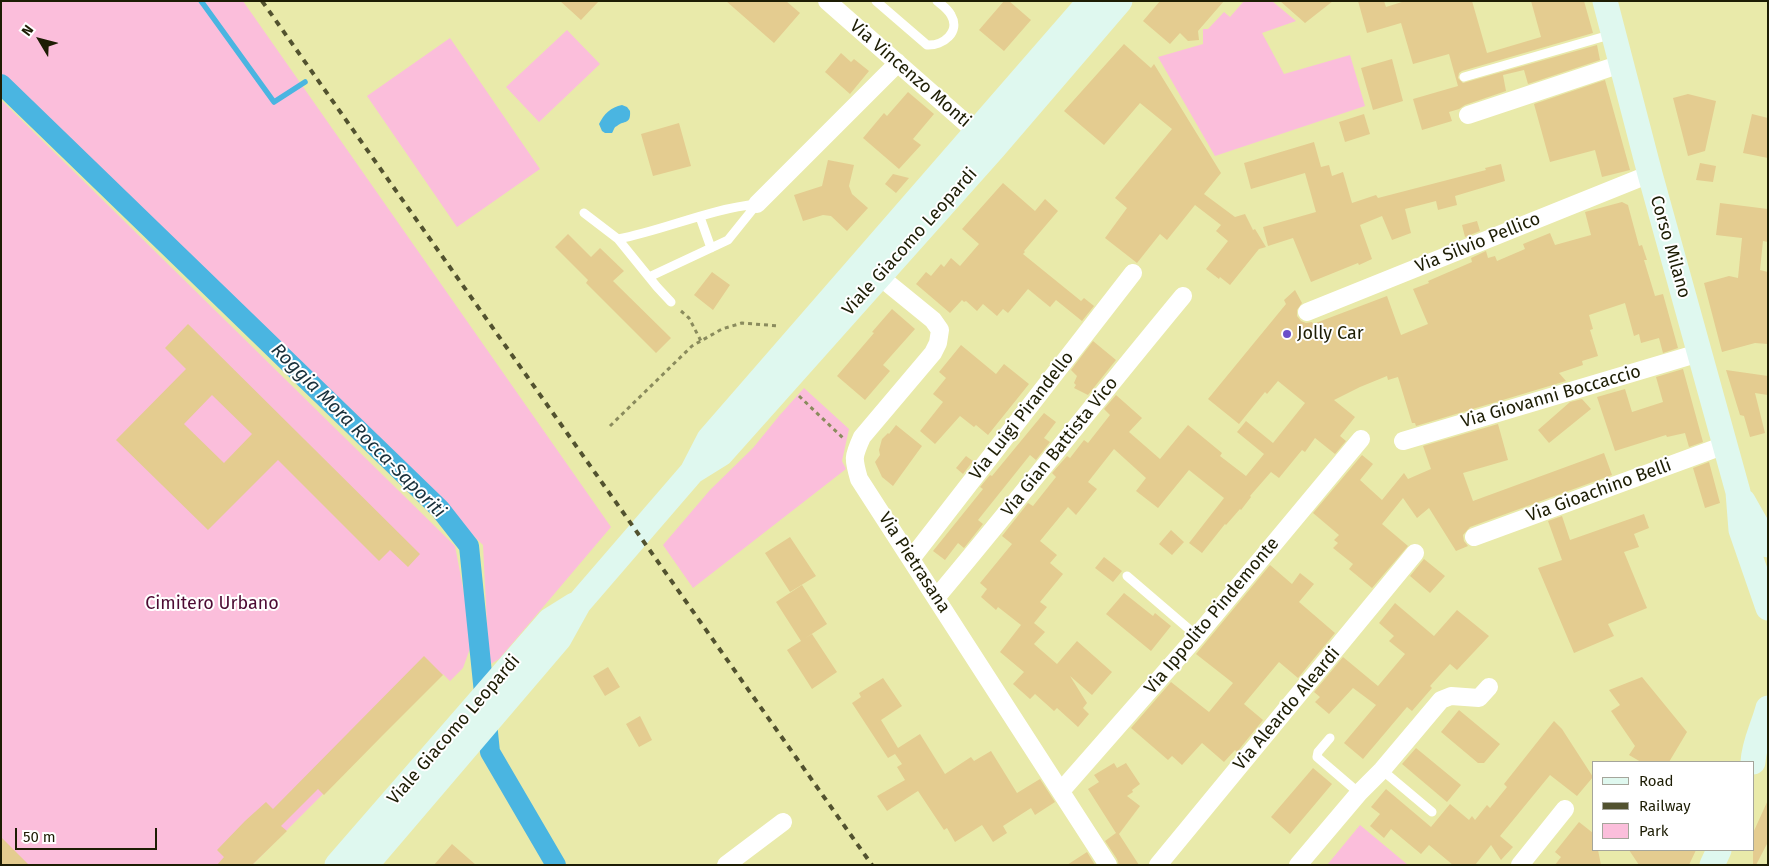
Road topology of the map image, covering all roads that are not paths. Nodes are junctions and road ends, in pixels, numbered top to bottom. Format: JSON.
{"nodes":[{"id":1,"x":827,"y":1,"type":"edge"},
{"id":2,"x":876,"y":1,"type":"edge"},
{"id":3,"x":937,"y":1,"type":"edge"},
{"id":4,"x":1090,"y":1,"type":"edge"},
{"id":5,"x":1120,"y":1,"type":"edge"},
{"id":6,"x":1605,"y":1,"type":"edge"},
{"id":7,"x":1613,"y":34,"type":"junction"},
{"id":8,"x":897,"y":62,"type":"junction"},
{"id":9,"x":1621,"y":64,"type":"junction"},
{"id":10,"x":1464,"y":77,"type":"dead end"},
{"id":11,"x":1468,"y":115,"type":"dead end"},
{"id":12,"x":985,"y":140,"type":"junction"},
{"id":13,"x":1650,"y":174,"type":"junction"},
{"id":14,"x":757,"y":204,"type":"junction"},
{"id":15,"x":584,"y":213,"type":"dead end"},
{"id":16,"x":700,"y":217,"type":"junction"},
{"id":17,"x":618,"y":239,"type":"junction"},
{"id":18,"x":711,"y":248,"type":"junction"},
{"id":19,"x":1133,"y":274,"type":"dead end"},
{"id":20,"x":879,"y":276,"type":"junction"},
{"id":21,"x":649,"y":277,"type":"junction"},
{"id":22,"x":1183,"y":296,"type":"dead end"},
{"id":23,"x":672,"y":302,"type":"road end"},
{"id":24,"x":1307,"y":312,"type":"dead end"},
{"id":25,"x":1700,"y":354,"type":"junction"},
{"id":26,"x":1361,"y":439,"type":"dead end"},
{"id":27,"x":1403,"y":441,"type":"dead end"},
{"id":28,"x":1725,"y":445,"type":"junction"},
{"id":29,"x":692,"y":472,"type":"junction"},
{"id":30,"x":1738,"y":492,"type":"junction"},
{"id":31,"x":1474,"y":537,"type":"dead end"},
{"id":32,"x":1768,"y":545,"type":"edge"},
{"id":33,"x":1415,"y":553,"type":"dead end"},
{"id":34,"x":911,"y":559,"type":"junction"},
{"id":35,"x":1127,"y":576,"type":"dead end"},
{"id":36,"x":936,"y":598,"type":"junction"},
{"id":37,"x":1768,"y":608,"type":"edge"},
{"id":38,"x":1197,"y":636,"type":"junction"},
{"id":39,"x":1489,"y":687,"type":"dead end"},
{"id":40,"x":503,"y":689,"type":"junction"},
{"id":41,"x":1768,"y":708,"type":"edge"},
{"id":42,"x":1330,"y":738,"type":"dead end"},
{"id":43,"x":1768,"y":758,"type":"edge"},
{"id":44,"x":1753,"y":761,"type":"edge"},
{"id":45,"x":1382,"y":770,"type":"junction"},
{"id":46,"x":1754,"y":773,"type":"edge"},
{"id":47,"x":1061,"y":791,"type":"junction"},
{"id":48,"x":1358,"y":793,"type":"junction"},
{"id":49,"x":1565,"y":809,"type":"dead end"},
{"id":50,"x":1432,"y":812,"type":"dead end"},
{"id":51,"x":783,"y":822,"type":"dead end"},
{"id":52,"x":1719,"y":851,"type":"edge"},
{"id":53,"x":337,"y":865,"type":"edge"},
{"id":54,"x":366,"y":865,"type":"edge"},
{"id":55,"x":726,"y":865,"type":"edge"},
{"id":56,"x":1108,"y":865,"type":"edge"},
{"id":57,"x":1158,"y":865,"type":"edge"},
{"id":58,"x":1298,"y":865,"type":"edge"},
{"id":59,"x":1520,"y":865,"type":"edge"},
{"id":60,"x":1712,"y":865,"type":"edge"}],
"edges":[{"from":1,"to":8,"type":"street","name":"Via Vincenzo Monti"},
{"from":2,"to":3,"type":"lane"},
{"from":4,"to":12,"type":"main road","name":"Viale Giacomo Leopardi"},
{"from":5,"to":12,"type":"main road","name":"Viale Giacomo Leopardi"},
{"from":6,"to":7,"type":"main road","name":"Corso Milano"},
{"from":7,"to":9,"type":"main road","name":"Corso Milano"},
{"from":7,"to":10,"type":"lane"},
{"from":8,"to":12,"type":"street","name":"Via Vincenzo Monti"},
{"from":8,"to":14,"type":"street"},
{"from":9,"to":11,"type":"street"},
{"from":9,"to":13,"type":"main road","name":"Corso Milano"},
{"from":12,"to":20,"type":"main road","name":"Viale Giacomo Leopardi"},
{"from":12,"to":29,"type":"main road","name":"Viale Giacomo Leopardi"},
{"from":13,"to":24,"type":"street","name":"Via Silvio Pellico"},
{"from":13,"to":25,"type":"main road","name":"Corso Milano"},
{"from":14,"to":16,"type":"lane"},
{"from":14,"to":18,"type":"lane"},
{"from":15,"to":17,"type":"lane"},
{"from":16,"to":17,"type":"lane"},
{"from":16,"to":18,"type":"lane"},
{"from":17,"to":21,"type":"lane"},
{"from":18,"to":21,"type":"lane"},
{"from":19,"to":34,"type":"street","name":"Via Luigi Pirandello"},
{"from":20,"to":29,"type":"main road","name":"Viale Giacomo Leopardi"},
{"from":20,"to":34,"type":"street","name":"Via Pietrasana"},
{"from":21,"to":23,"type":"lane"},
{"from":22,"to":36,"type":"street","name":"Via Gian Battista Vico"},
{"from":25,"to":27,"type":"street","name":"Via Giovanni Boccaccio"},
{"from":25,"to":28,"type":"main road","name":"Corso Milano"},
{"from":26,"to":38,"type":"street","name":"Via Ippolito Pindemonte"},
{"from":28,"to":30,"type":"main road","name":"Corso Milano"},
{"from":28,"to":31,"type":"street","name":"Via Gioachino Belli"},
{"from":29,"to":40,"type":"main road","name":"Viale Giacomo Leopardi"},
{"from":30,"to":32,"type":"main road","name":"Corso Milano"},
{"from":30,"to":37,"type":"main road","name":"Corso Milano"},
{"from":33,"to":57,"type":"street","name":"Via Aleardo Aleardi"},
{"from":34,"to":36,"type":"street","name":"Via Pietrasana"},
{"from":35,"to":38,"type":"lane"},
{"from":36,"to":47,"type":"street","name":"Via Pietrasana"},
{"from":38,"to":47,"type":"street","name":"Via Ippolito Pindemonte"},
{"from":39,"to":45,"type":"street"},
{"from":40,"to":53,"type":"main road","name":"Viale Giacomo Leopardi"},
{"from":40,"to":54,"type":"main road","name":"Viale Giacomo Leopardi"},
{"from":41,"to":44,"type":"main road"},
{"from":42,"to":48,"type":"lane"},
{"from":43,"to":46,"type":"main road"},
{"from":45,"to":48,"type":"street"},
{"from":45,"to":50,"type":"lane"},
{"from":47,"to":56,"type":"street","name":"Via Pietrasana"},
{"from":48,"to":58,"type":"street"},
{"from":49,"to":59,"type":"street"},
{"from":51,"to":55,"type":"street"},
{"from":52,"to":60,"type":"main road"}]}
